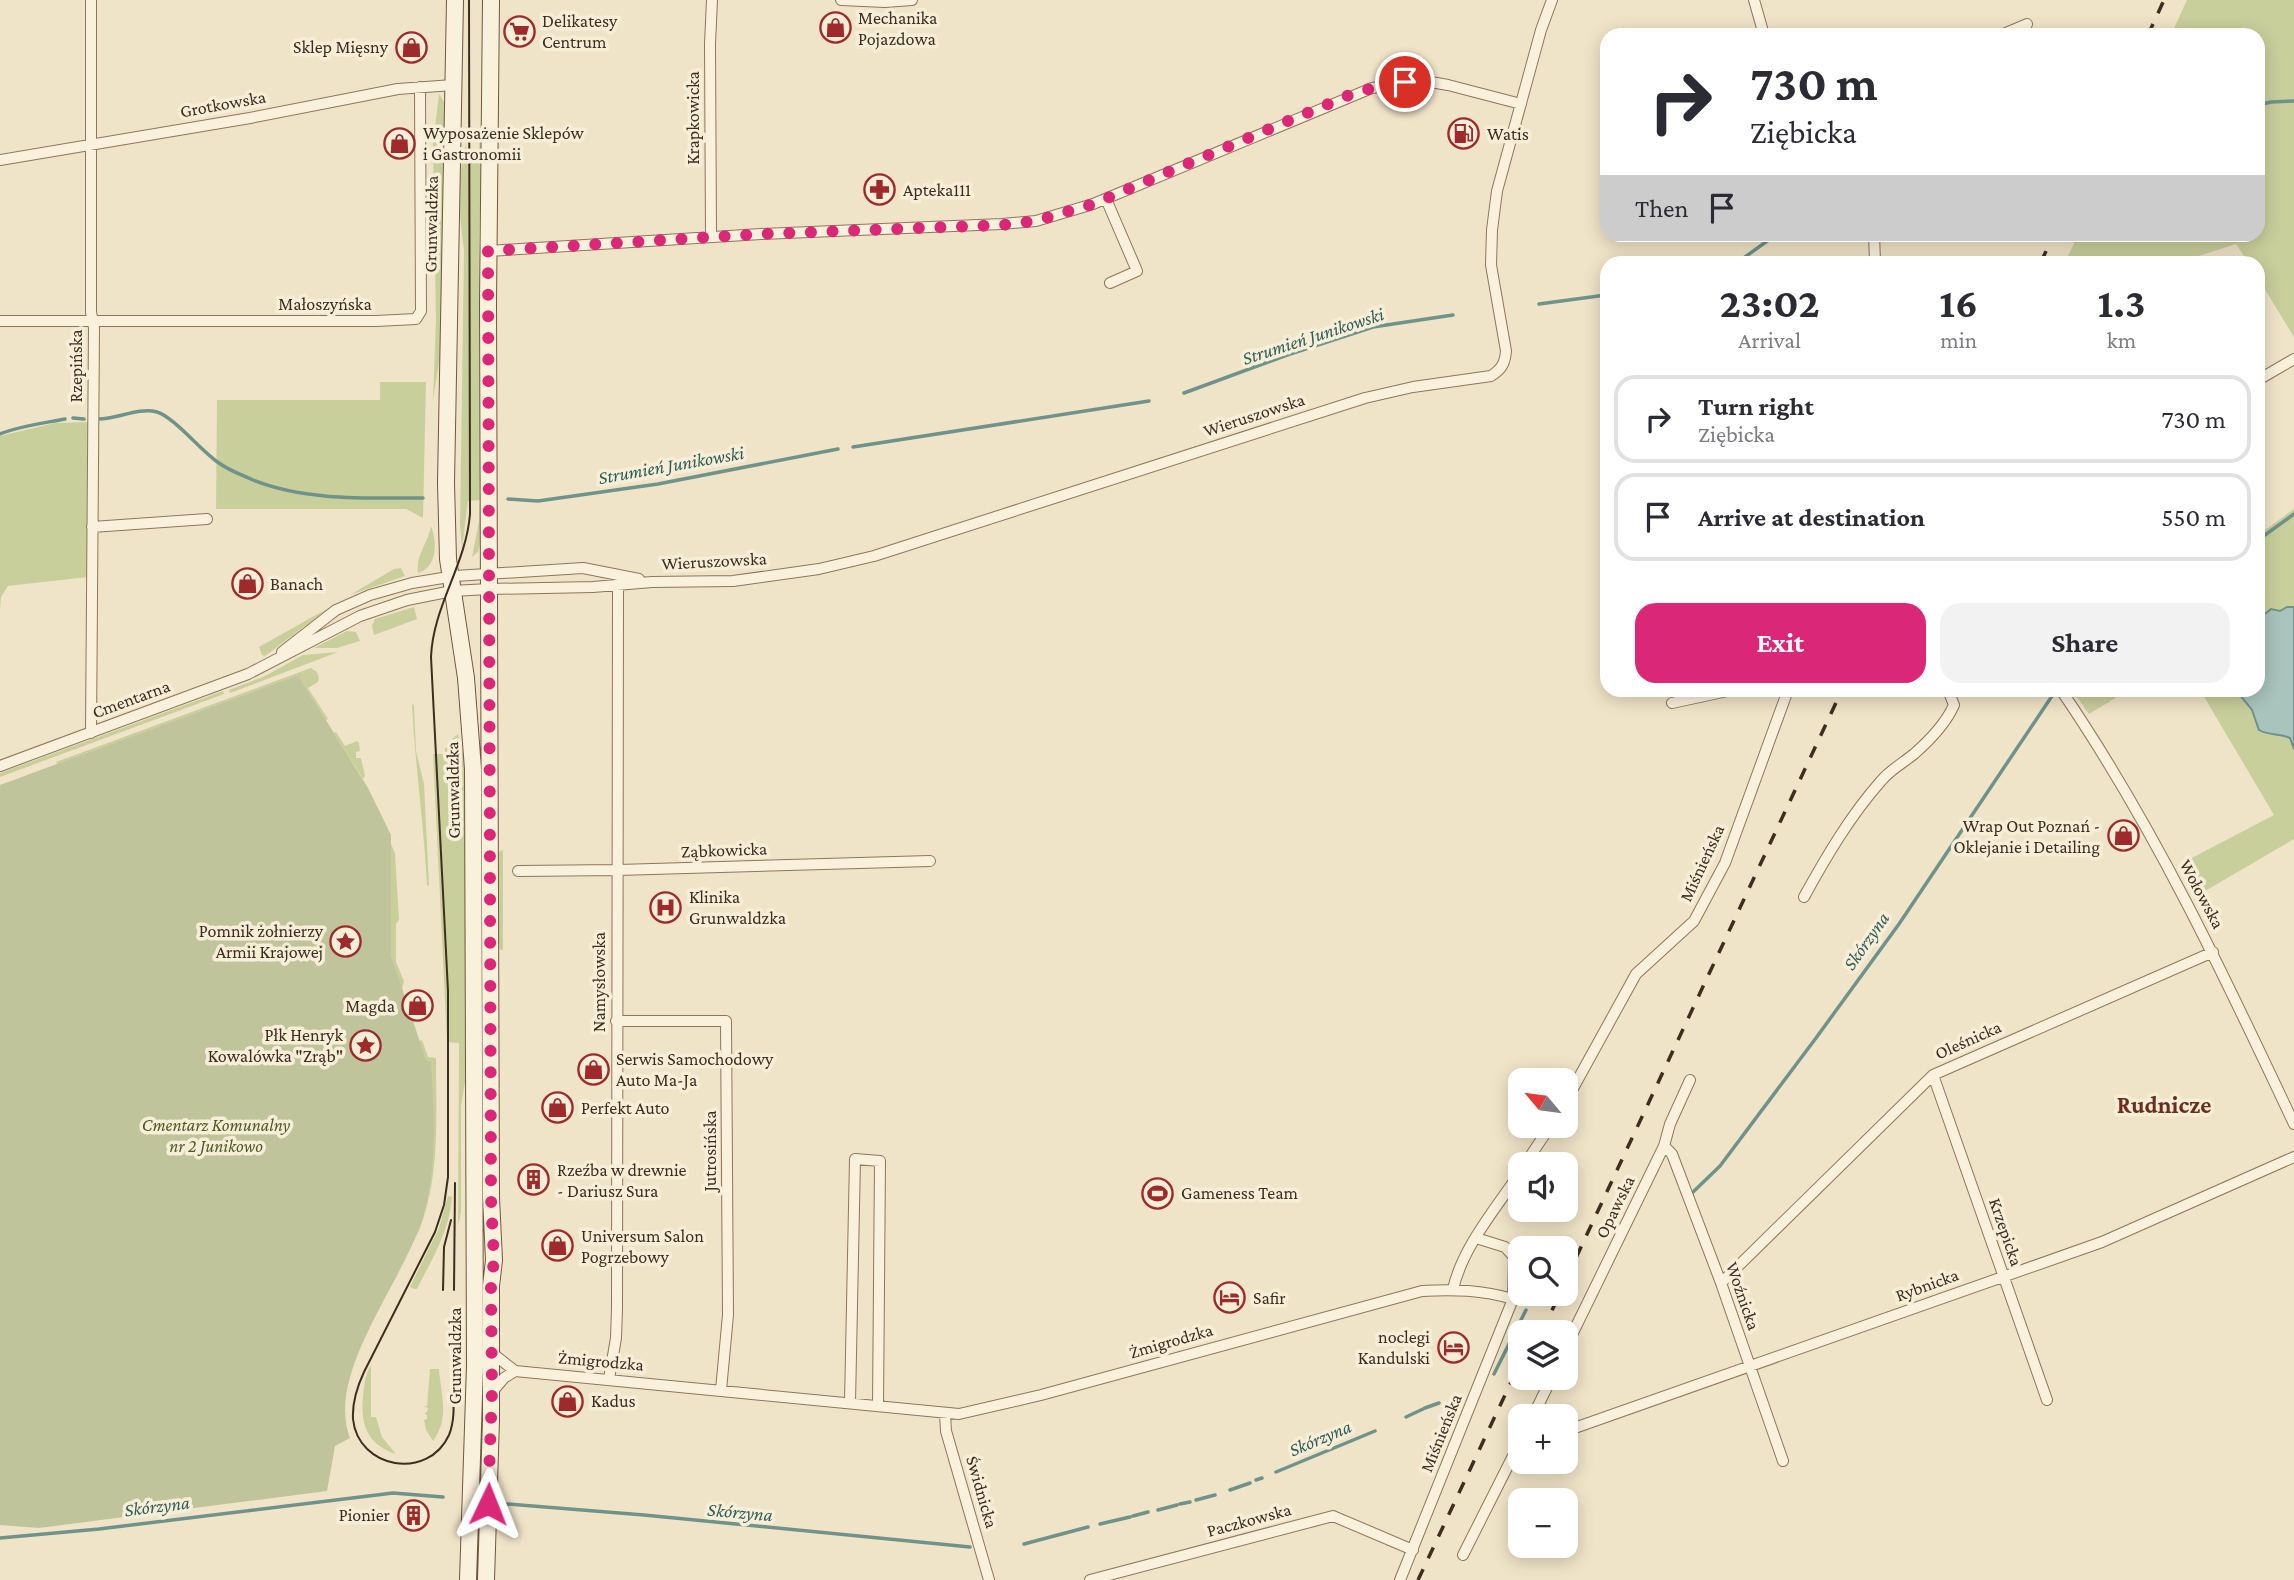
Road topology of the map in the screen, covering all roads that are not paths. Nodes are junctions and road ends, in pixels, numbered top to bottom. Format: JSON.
{"nodes":[{"id":1,"x":91,"y":0,"type":"edge"},
{"id":2,"x":455,"y":0,"type":"edge"},
{"id":3,"x":491,"y":0,"type":"edge"},
{"id":4,"x":712,"y":0,"type":"edge"},
{"id":5,"x":841,"y":0,"type":"edge"},
{"id":6,"x":912,"y":0,"type":"edge"},
{"id":7,"x":1552,"y":0,"type":"edge"},
{"id":8,"x":1754,"y":0,"type":"edge"},
{"id":9,"x":2027,"y":24,"type":"dead end"},
{"id":10,"x":1762,"y":28,"type":"edge"},
{"id":11,"x":2018,"y":28,"type":"edge"},
{"id":12,"x":453,"y":85,"type":"junction"},
{"id":13,"x":420,"y":87,"type":"junction"},
{"id":14,"x":1521,"y":104,"type":"junction"},
{"id":15,"x":92,"y":145,"type":"junction"},
{"id":16,"x":0,"y":160,"type":"edge"},
{"id":17,"x":1106,"y":199,"type":"junction"},
{"id":18,"x":711,"y":237,"type":"junction"},
{"id":19,"x":488,"y":251,"type":"junction"},
{"id":20,"x":1110,"y":283,"type":"dead end"},
{"id":21,"x":0,"y":321,"type":"edge"},
{"id":22,"x":93,"y":321,"type":"junction"},
{"id":23,"x":2294,"y":359,"type":"edge"},
{"id":24,"x":2265,"y":376,"type":"edge"},
{"id":25,"x":207,"y":519,"type":"dead end"},
{"id":26,"x":92,"y":527,"type":"junction"},
{"id":27,"x":489,"y":581,"type":"junction"},
{"id":28,"x":652,"y":582,"type":"junction"},
{"id":29,"x":451,"y":584,"type":"junction"},
{"id":30,"x":618,"y":585,"type":"junction"},
{"id":31,"x":272,"y":661,"type":"junction"},
{"id":32,"x":1700,"y":697,"type":"edge"},
{"id":33,"x":1785,"y":697,"type":"edge"},
{"id":34,"x":1951,"y":697,"type":"edge"},
{"id":35,"x":2066,"y":697,"type":"edge"},
{"id":36,"x":1672,"y":703,"type":"dead end"},
{"id":37,"x":91,"y":733,"type":"junction"},
{"id":38,"x":0,"y":766,"type":"edge"},
{"id":39,"x":930,"y":861,"type":"dead end"},
{"id":40,"x":618,"y":870,"type":"junction"},
{"id":41,"x":518,"y":871,"type":"dead end"},
{"id":42,"x":1804,"y":897,"type":"dead end"},
{"id":43,"x":2213,"y":952,"type":"junction"},
{"id":44,"x":617,"y":1021,"type":"junction"},
{"id":45,"x":1933,"y":1075,"type":"junction"},
{"id":46,"x":1578,"y":1079,"type":"edge"},
{"id":47,"x":1690,"y":1080,"type":"dead end"},
{"id":48,"x":2294,"y":1124,"type":"edge"},
{"id":49,"x":1664,"y":1146,"type":"junction"},
{"id":50,"x":2294,"y":1157,"type":"edge"},
{"id":51,"x":1508,"y":1190,"type":"edge"},
{"id":52,"x":1476,"y":1238,"type":"junction"},
{"id":53,"x":1508,"y":1250,"type":"edge"},
{"id":54,"x":2003,"y":1277,"type":"junction"},
{"id":55,"x":1721,"y":1283,"type":"junction"},
{"id":56,"x":1453,"y":1289,"type":"junction"},
{"id":57,"x":1508,"y":1298,"type":"edge"},
{"id":58,"x":1510,"y":1306,"type":"edge"},
{"id":59,"x":1578,"y":1322,"type":"edge"},
{"id":60,"x":492,"y":1353,"type":"junction"},
{"id":61,"x":1749,"y":1368,"type":"junction"},
{"id":62,"x":515,"y":1371,"type":"junction"},
{"id":63,"x":609,"y":1379,"type":"junction"},
{"id":64,"x":721,"y":1390,"type":"junction"},
{"id":65,"x":492,"y":1392,"type":"junction"},
{"id":66,"x":2047,"y":1400,"type":"dead end"},
{"id":67,"x":850,"y":1404,"type":"junction"},
{"id":68,"x":878,"y":1406,"type":"junction"},
{"id":69,"x":945,"y":1414,"type":"junction"},
{"id":70,"x":1578,"y":1427,"type":"edge"},
{"id":71,"x":1783,"y":1461,"type":"dead end"},
{"id":72,"x":1508,"y":1466,"type":"edge"},
{"id":73,"x":1413,"y":1550,"type":"junction"},
{"id":74,"x":1463,"y":1555,"type":"dead end"},
{"id":75,"x":468,"y":1580,"type":"edge"},
{"id":76,"x":486,"y":1580,"type":"edge"},
{"id":77,"x":989,"y":1580,"type":"edge"},
{"id":78,"x":1090,"y":1580,"type":"edge"},
{"id":79,"x":1400,"y":1580,"type":"edge"}],
"edges":[{"from":1,"to":15,"type":"street","name":"Rzepińska"},
{"from":2,"to":12,"type":"street","name":"Grunwaldzka"},
{"from":3,"to":19,"type":"street","name":"Grunwaldzka"},
{"from":4,"to":18,"type":"street","name":"Krapkowicka"},
{"from":5,"to":6,"type":"street"},
{"from":7,"to":14,"type":"street","name":"Wieruszowska"},
{"from":8,"to":10,"type":"street"},
{"from":9,"to":11,"type":"street"},
{"from":12,"to":13,"type":"street","name":"Grotkowska"},
{"from":12,"to":29,"type":"street","name":"Grunwaldzka"},
{"from":13,"to":15,"type":"street","name":"Grotkowska"},
{"from":13,"to":22,"type":"street","name":"Małoszyńska"},
{"from":14,"to":17,"type":"street"},
{"from":14,"to":28,"type":"street","name":"Wieruszowska"},
{"from":15,"to":16,"type":"street","name":"Grotkowska"},
{"from":15,"to":22,"type":"street","name":"Rzepińska"},
{"from":17,"to":18,"type":"street"},
{"from":17,"to":20,"type":"street"},
{"from":18,"to":19,"type":"street"},
{"from":19,"to":27,"type":"street","name":"Grunwaldzka"},
{"from":21,"to":22,"type":"street","name":"Małoszyńska"},
{"from":22,"to":26,"type":"street","name":"Rzepińska"},
{"from":23,"to":24,"type":"street"},
{"from":25,"to":26,"type":"street"},
{"from":26,"to":37,"type":"street","name":"Rzepińska"},
{"from":27,"to":28,"type":"street","name":"Wieruszowska"},
{"from":27,"to":29,"type":"street","name":"Cmentarna"},
{"from":27,"to":30,"type":"street","name":"Wieruszowska"},
{"from":27,"to":60,"type":"street","name":"Grunwaldzka"},
{"from":28,"to":30,"type":"street","name":"Wieruszowska"},
{"from":29,"to":31,"type":"street","name":"Cmentarna"},
{"from":29,"to":31,"type":"street","name":"Cmentarna"},
{"from":29,"to":75,"type":"street","name":"Grunwaldzka"},
{"from":30,"to":40,"type":"street","name":"Namysłowska"},
{"from":31,"to":37,"type":"street","name":"Cmentarna"},
{"from":32,"to":36,"type":"street"},
{"from":33,"to":46,"type":"street","name":"Miśnieńska"},
{"from":34,"to":42,"type":"street"},
{"from":35,"to":43,"type":"street","name":"Wołowska"},
{"from":37,"to":38,"type":"street","name":"Cmentarna"},
{"from":39,"to":40,"type":"street","name":"Ząbkowicka"},
{"from":40,"to":41,"type":"street","name":"Ząbkowicka"},
{"from":40,"to":44,"type":"street","name":"Namysłowska"},
{"from":43,"to":45,"type":"street","name":"Oleśnicka"},
{"from":43,"to":48,"type":"street","name":"Wołowska"},
{"from":44,"to":63,"type":"street","name":"Namysłowska"},
{"from":44,"to":64,"type":"street","name":"Jutrosińska"},
{"from":45,"to":54,"type":"street","name":"Krzepicka"},
{"from":45,"to":55,"type":"street","name":"Oleśnicka"},
{"from":47,"to":49,"type":"street","name":"Opawska"},
{"from":49,"to":55,"type":"street","name":"Woźnicka"},
{"from":49,"to":59,"type":"street","name":"Opawska"},
{"from":50,"to":54,"type":"street","name":"Rybnicka"},
{"from":51,"to":52,"type":"street"},
{"from":52,"to":53,"type":"street","name":"Miśnieńska"},
{"from":52,"to":56,"type":"street"},
{"from":54,"to":61,"type":"street","name":"Rybnicka"},
{"from":54,"to":66,"type":"street","name":"Krzepicka"},
{"from":55,"to":61,"type":"street","name":"Woźnicka"},
{"from":56,"to":57,"type":"street","name":"Żmigrodzka"},
{"from":56,"to":69,"type":"street","name":"Żmigrodzka"},
{"from":58,"to":73,"type":"street","name":"Miśnieńska"},
{"from":60,"to":62,"type":"street"},
{"from":60,"to":65,"type":"street","name":"Grunwaldzka"},
{"from":61,"to":70,"type":"street","name":"Rybnicka"},
{"from":61,"to":71,"type":"street","name":"Woźnicka"},
{"from":62,"to":63,"type":"street","name":"Żmigrodzka"},
{"from":62,"to":65,"type":"street"},
{"from":63,"to":64,"type":"street","name":"Żmigrodzka"},
{"from":64,"to":67,"type":"street","name":"Żmigrodzka"},
{"from":65,"to":76,"type":"street","name":"Grunwaldzka"},
{"from":67,"to":68,"type":"street","name":"Żmigrodzka"},
{"from":67,"to":68,"type":"street"},
{"from":68,"to":69,"type":"street","name":"Żmigrodzka"},
{"from":69,"to":77,"type":"street","name":"Świdnicka"},
{"from":72,"to":74,"type":"street"},
{"from":73,"to":78,"type":"street","name":"Paczkowska"},
{"from":73,"to":79,"type":"street","name":"Miśnieńska"}]}
